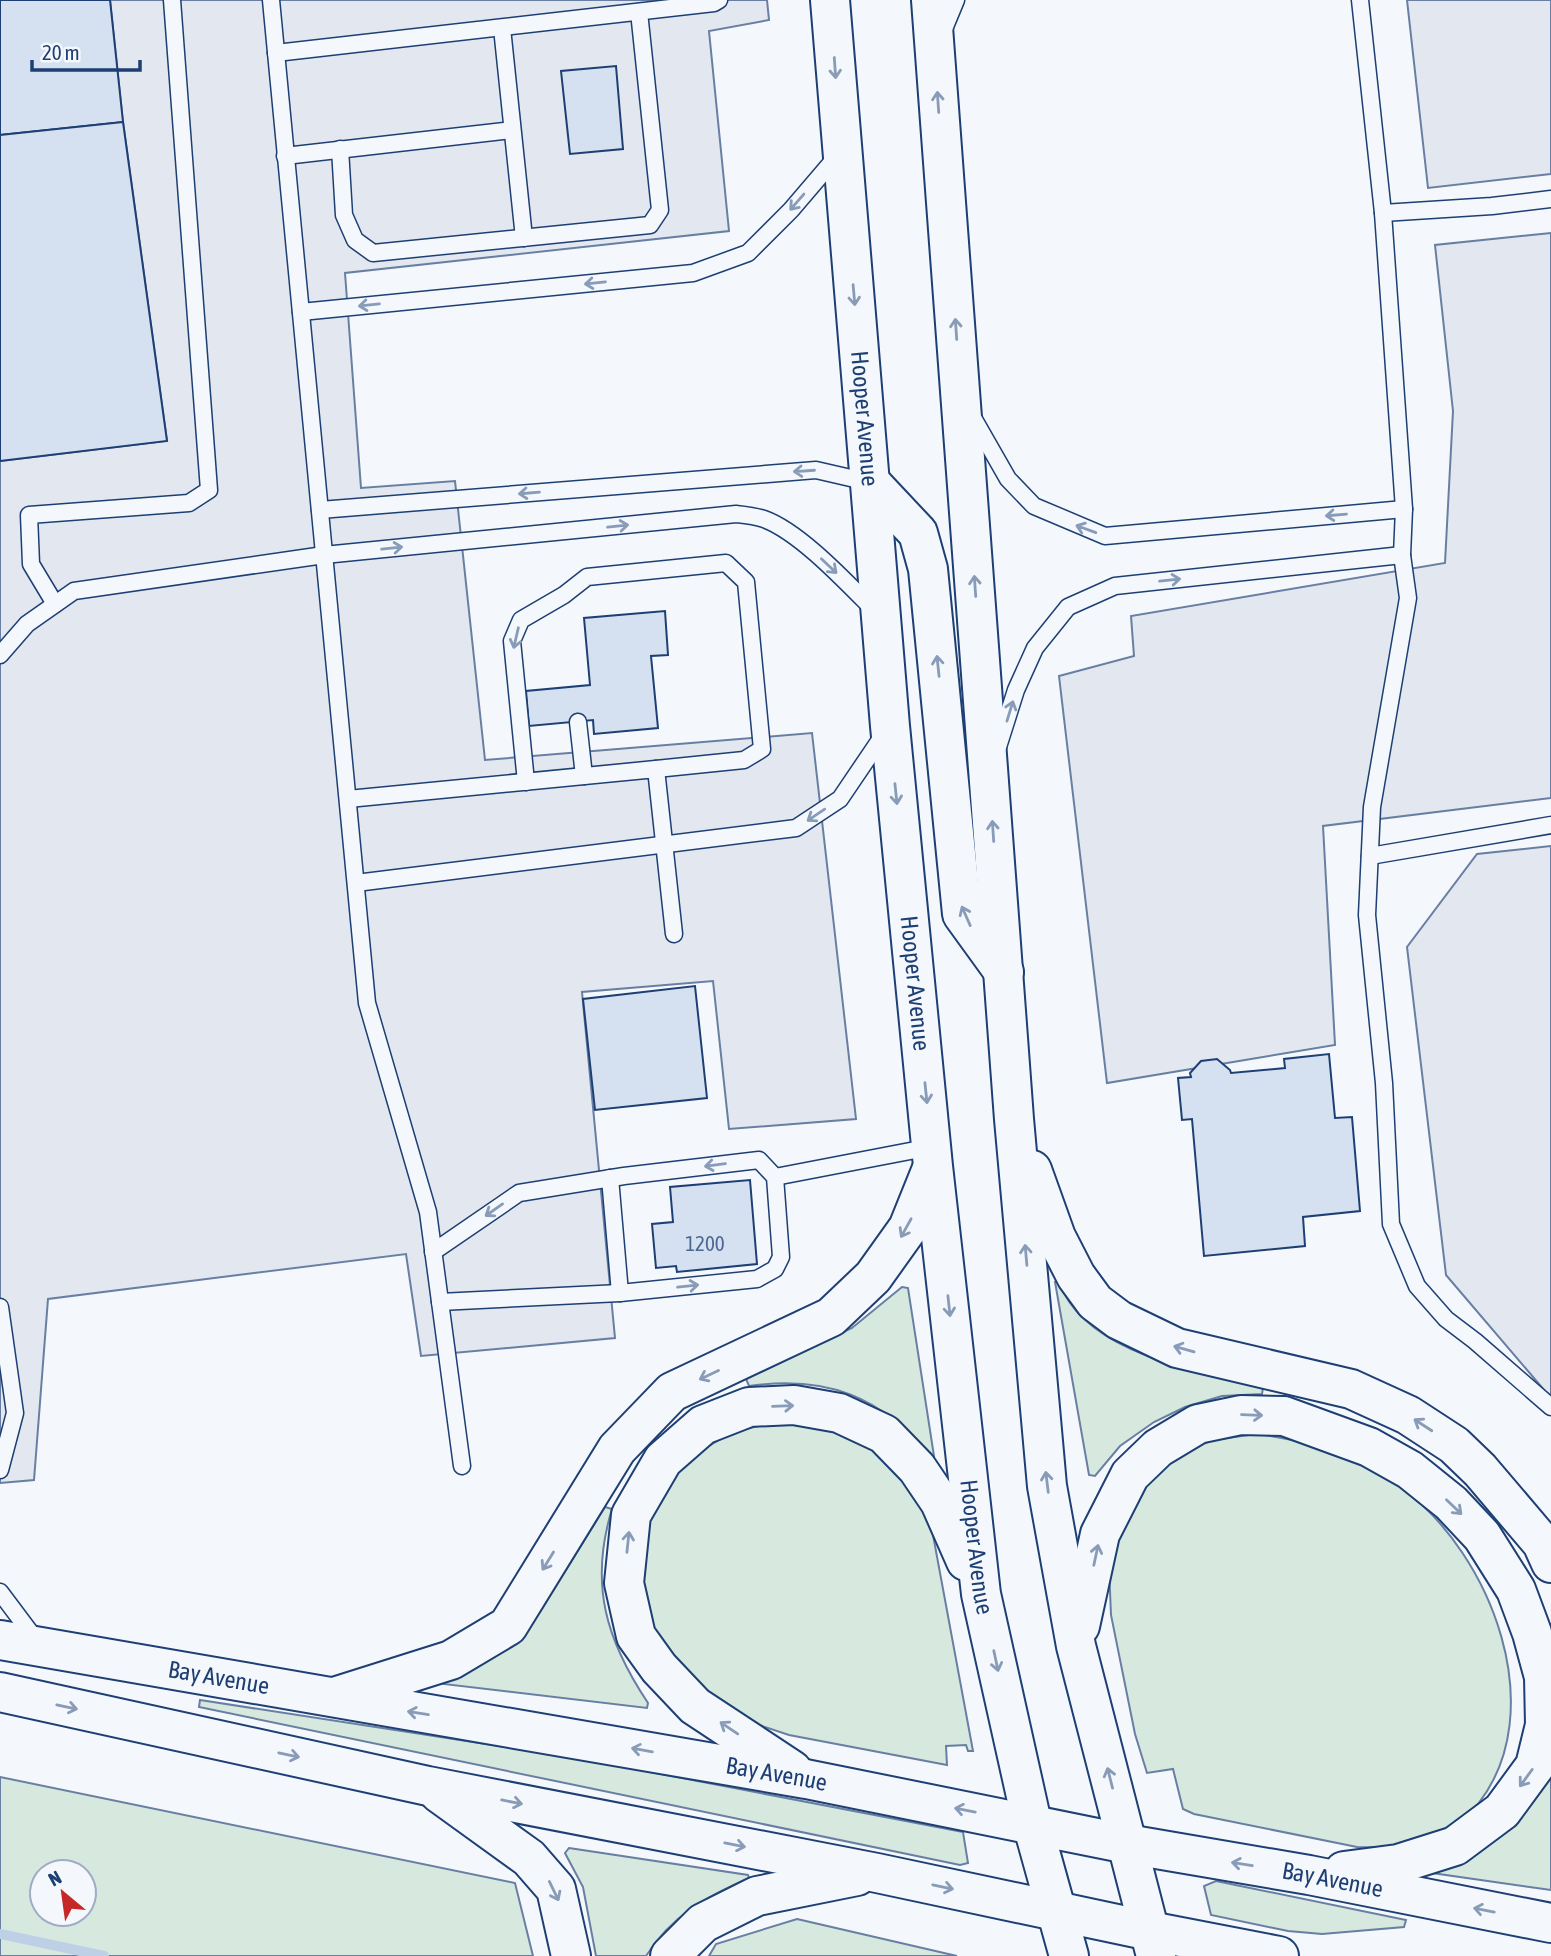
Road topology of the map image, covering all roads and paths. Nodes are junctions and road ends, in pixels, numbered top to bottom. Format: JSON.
{"nodes":[{"id":1,"x":172,"y":0,"type":"edge"},
{"id":2,"x":271,"y":0,"type":"edge"},
{"id":3,"x":719,"y":0,"type":"edge"},
{"id":4,"x":830,"y":0,"type":"edge"},
{"id":5,"x":931,"y":0,"type":"edge"},
{"id":6,"x":956,"y":0,"type":"edge"},
{"id":7,"x":1360,"y":0,"type":"edge"},
{"id":8,"x":639,"y":12,"type":"junction"},
{"id":9,"x":502,"y":28,"type":"junction"},
{"id":10,"x":276,"y":53,"type":"junction"},
{"id":11,"x":934,"y":54,"type":"junction"},
{"id":12,"x":512,"y":130,"type":"junction"},
{"id":13,"x":340,"y":149,"type":"junction"},
{"id":14,"x":842,"y":150,"type":"junction"},
{"id":15,"x":285,"y":156,"type":"junction"},
{"id":16,"x":1551,"y":199,"type":"edge"},
{"id":17,"x":1383,"y":213,"type":"junction"},
{"id":18,"x":524,"y":238,"type":"junction"},
{"id":19,"x":301,"y":312,"type":"junction"},
{"id":20,"x":961,"y":397,"type":"junction"},
{"id":21,"x":871,"y":483,"type":"junction"},
{"id":22,"x":1404,"y":509,"type":"junction"},
{"id":23,"x":320,"y":510,"type":"junction"},
{"id":24,"x":324,"y":555,"type":"junction"},
{"id":25,"x":1402,"y":555,"type":"junction"},
{"id":26,"x":55,"y":604,"type":"junction"},
{"id":27,"x":882,"y":617,"type":"junction"},
{"id":28,"x":0,"y":655,"type":"edge"},
{"id":29,"x":578,"y":722,"type":"dead end"},
{"id":30,"x":890,"y":726,"type":"junction"},
{"id":31,"x":656,"y":769,"type":"junction"},
{"id":32,"x":583,"y":776,"type":"junction"},
{"id":33,"x":989,"y":776,"type":"junction"},
{"id":34,"x":526,"y":782,"type":"junction"},
{"id":35,"x":348,"y":799,"type":"junction"},
{"id":36,"x":1551,"y":825,"type":"edge"},
{"id":37,"x":664,"y":845,"type":"junction"},
{"id":38,"x":1370,"y":856,"type":"junction"},
{"id":39,"x":356,"y":883,"type":"junction"},
{"id":40,"x":674,"y":934,"type":"dead end"},
{"id":41,"x":1004,"y":972,"type":"junction"},
{"id":42,"x":1014,"y":1119,"type":"junction"},
{"id":43,"x":932,"y":1156,"type":"junction"},
{"id":44,"x":775,"y":1177,"type":"junction"},
{"id":45,"x":610,"y":1178,"type":"junction"},
{"id":46,"x":433,"y":1252,"type":"junction"},
{"id":47,"x":620,"y":1293,"type":"junction"},
{"id":48,"x":440,"y":1302,"type":"junction"},
{"id":49,"x":0,"y":1307,"type":"edge"},
{"id":50,"x":2,"y":1333,"type":"edge"},
{"id":51,"x":1551,"y":1407,"type":"edge"},
{"id":52,"x":462,"y":1466,"type":"dead end"},
{"id":53,"x":0,"y":1470,"type":"edge"},
{"id":54,"x":1551,"y":1563,"type":"edge"},
{"id":55,"x":0,"y":1592,"type":"edge"},
{"id":56,"x":981,"y":1594,"type":"junction"},
{"id":57,"x":0,"y":1640,"type":"edge"},
{"id":58,"x":1076,"y":1646,"type":"junction"},
{"id":59,"x":42,"y":1647,"type":"junction"},
{"id":60,"x":0,"y":1692,"type":"edge"},
{"id":61,"x":329,"y":1698,"type":"junction"},
{"id":62,"x":806,"y":1779,"type":"junction"},
{"id":63,"x":428,"y":1786,"type":"junction"},
{"id":64,"x":1032,"y":1824,"type":"junction"},
{"id":65,"x":1126,"y":1844,"type":"junction"},
{"id":66,"x":877,"y":1873,"type":"junction"},
{"id":67,"x":1309,"y":1875,"type":"junction"},
{"id":68,"x":1056,"y":1910,"type":"junction"},
{"id":69,"x":1551,"y":1923,"type":"edge"},
{"id":70,"x":1153,"y":1944,"type":"edge"},
{"id":71,"x":571,"y":1956,"type":"edge"},
{"id":72,"x":670,"y":1956,"type":"edge"},
{"id":73,"x":1069,"y":1956,"type":"edge"},
{"id":74,"x":1279,"y":1956,"type":"edge"}],
"edges":[{"from":1,"to":26,"type":"lane"},
{"from":2,"to":10,"type":"lane"},
{"from":3,"to":8,"type":"lane"},
{"from":4,"to":14,"type":"main road","name":"Hooper Avenue","one_way":true},
{"from":5,"to":11,"type":"main road"},
{"from":6,"to":11,"type":"lane"},
{"from":7,"to":17,"type":"lane"},
{"from":8,"to":9,"type":"lane"},
{"from":8,"to":18,"type":"lane"},
{"from":9,"to":10,"type":"lane"},
{"from":9,"to":12,"type":"lane"},
{"from":10,"to":15,"type":"lane"},
{"from":20,"to":11,"type":"main road","one_way":true},
{"from":12,"to":13,"type":"lane"},
{"from":12,"to":18,"type":"lane"},
{"from":13,"to":15,"type":"lane"},
{"from":13,"to":18,"type":"lane"},
{"from":14,"to":19,"type":"lane","one_way":true},
{"from":14,"to":21,"type":"main road","name":"Hooper Avenue","one_way":true},
{"from":15,"to":19,"type":"lane"},
{"from":16,"to":17,"type":"lane"},
{"from":17,"to":22,"type":"lane"},
{"from":19,"to":23,"type":"lane"},
{"from":22,"to":20,"type":"lane","one_way":true},
{"from":33,"to":20,"type":"main road","one_way":true},
{"from":21,"to":23,"type":"lane","one_way":true},
{"from":21,"to":27,"type":"main road","name":"Hooper Avenue"},
{"from":41,"to":21,"type":"main road","one_way":true},
{"from":22,"to":25,"type":"lane"},
{"from":23,"to":24,"type":"lane"},
{"from":24,"to":26,"type":"lane"},
{"from":24,"to":27,"type":"lane","one_way":true},
{"from":24,"to":35,"type":"lane"},
{"from":33,"to":25,"type":"lane","one_way":true},
{"from":25,"to":38,"type":"lane"},
{"from":26,"to":28,"type":"lane"},
{"from":27,"to":30,"type":"main road","name":"Hooper Avenue"},
{"from":29,"to":32,"type":"lane"},
{"from":30,"to":37,"type":"lane","one_way":true},
{"from":30,"to":43,"type":"main road","name":"Hooper Avenue","one_way":true},
{"from":31,"to":32,"type":"lane"},
{"from":31,"to":34,"type":"lane","one_way":true},
{"from":31,"to":37,"type":"lane"},
{"from":32,"to":34,"type":"lane"},
{"from":41,"to":33,"type":"main road","one_way":true},
{"from":34,"to":35,"type":"lane"},
{"from":35,"to":39,"type":"lane"},
{"from":36,"to":38,"type":"lane"},
{"from":37,"to":39,"type":"lane"},
{"from":37,"to":40,"type":"lane"},
{"from":38,"to":51,"type":"lane"},
{"from":39,"to":46,"type":"lane"},
{"from":41,"to":42,"type":"main road"},
{"from":54,"to":42,"type":"main road","one_way":true},
{"from":58,"to":42,"type":"main road","one_way":true},
{"from":43,"to":44,"type":"lane"},
{"from":43,"to":56,"type":"main road","name":"Hooper Avenue","one_way":true},
{"from":43,"to":61,"type":"main road","one_way":true},
{"from":44,"to":45,"type":"lane","one_way":true},
{"from":47,"to":44,"type":"lane","one_way":true},
{"from":45,"to":46,"type":"lane","one_way":true},
{"from":45,"to":47,"type":"lane"},
{"from":46,"to":48,"type":"lane"},
{"from":47,"to":48,"type":"lane"},
{"from":48,"to":52,"type":"lane"},
{"from":49,"to":50,"type":"lane"},
{"from":50,"to":53,"type":"lane"},
{"from":55,"to":59,"type":"lane"},
{"from":62,"to":56,"type":"main road","one_way":true},
{"from":56,"to":64,"type":"main road","name":"Hooper Avenue","one_way":true},
{"from":57,"to":59,"type":"main road","name":"Bay Avenue"},
{"from":65,"to":58,"type":"main road","one_way":true},
{"from":58,"to":67,"type":"main road","one_way":true},
{"from":59,"to":61,"type":"main road","name":"Bay Avenue"},
{"from":60,"to":63,"type":"main road","one_way":true},
{"from":62,"to":61,"type":"main road","name":"Bay Avenue","one_way":true},
{"from":64,"to":62,"type":"main road","name":"Bay Avenue","one_way":true},
{"from":63,"to":66,"type":"main road","one_way":true},
{"from":63,"to":71,"type":"main road","one_way":true},
{"from":64,"to":65,"type":"main road","name":"Bay Avenue"},
{"from":64,"to":68,"type":"main road","name":"Hooper Avenue"},
{"from":67,"to":65,"type":"main road","name":"Bay Avenue","one_way":true},
{"from":65,"to":70,"type":"main road"},
{"from":66,"to":68,"type":"main road","one_way":true},
{"from":66,"to":72,"type":"main road"},
{"from":69,"to":67,"type":"main road","name":"Bay Avenue","one_way":true},
{"from":68,"to":70,"type":"main road"},
{"from":68,"to":73,"type":"main road","name":"Hooper Avenue"},
{"from":70,"to":74,"type":"main road"}]}
